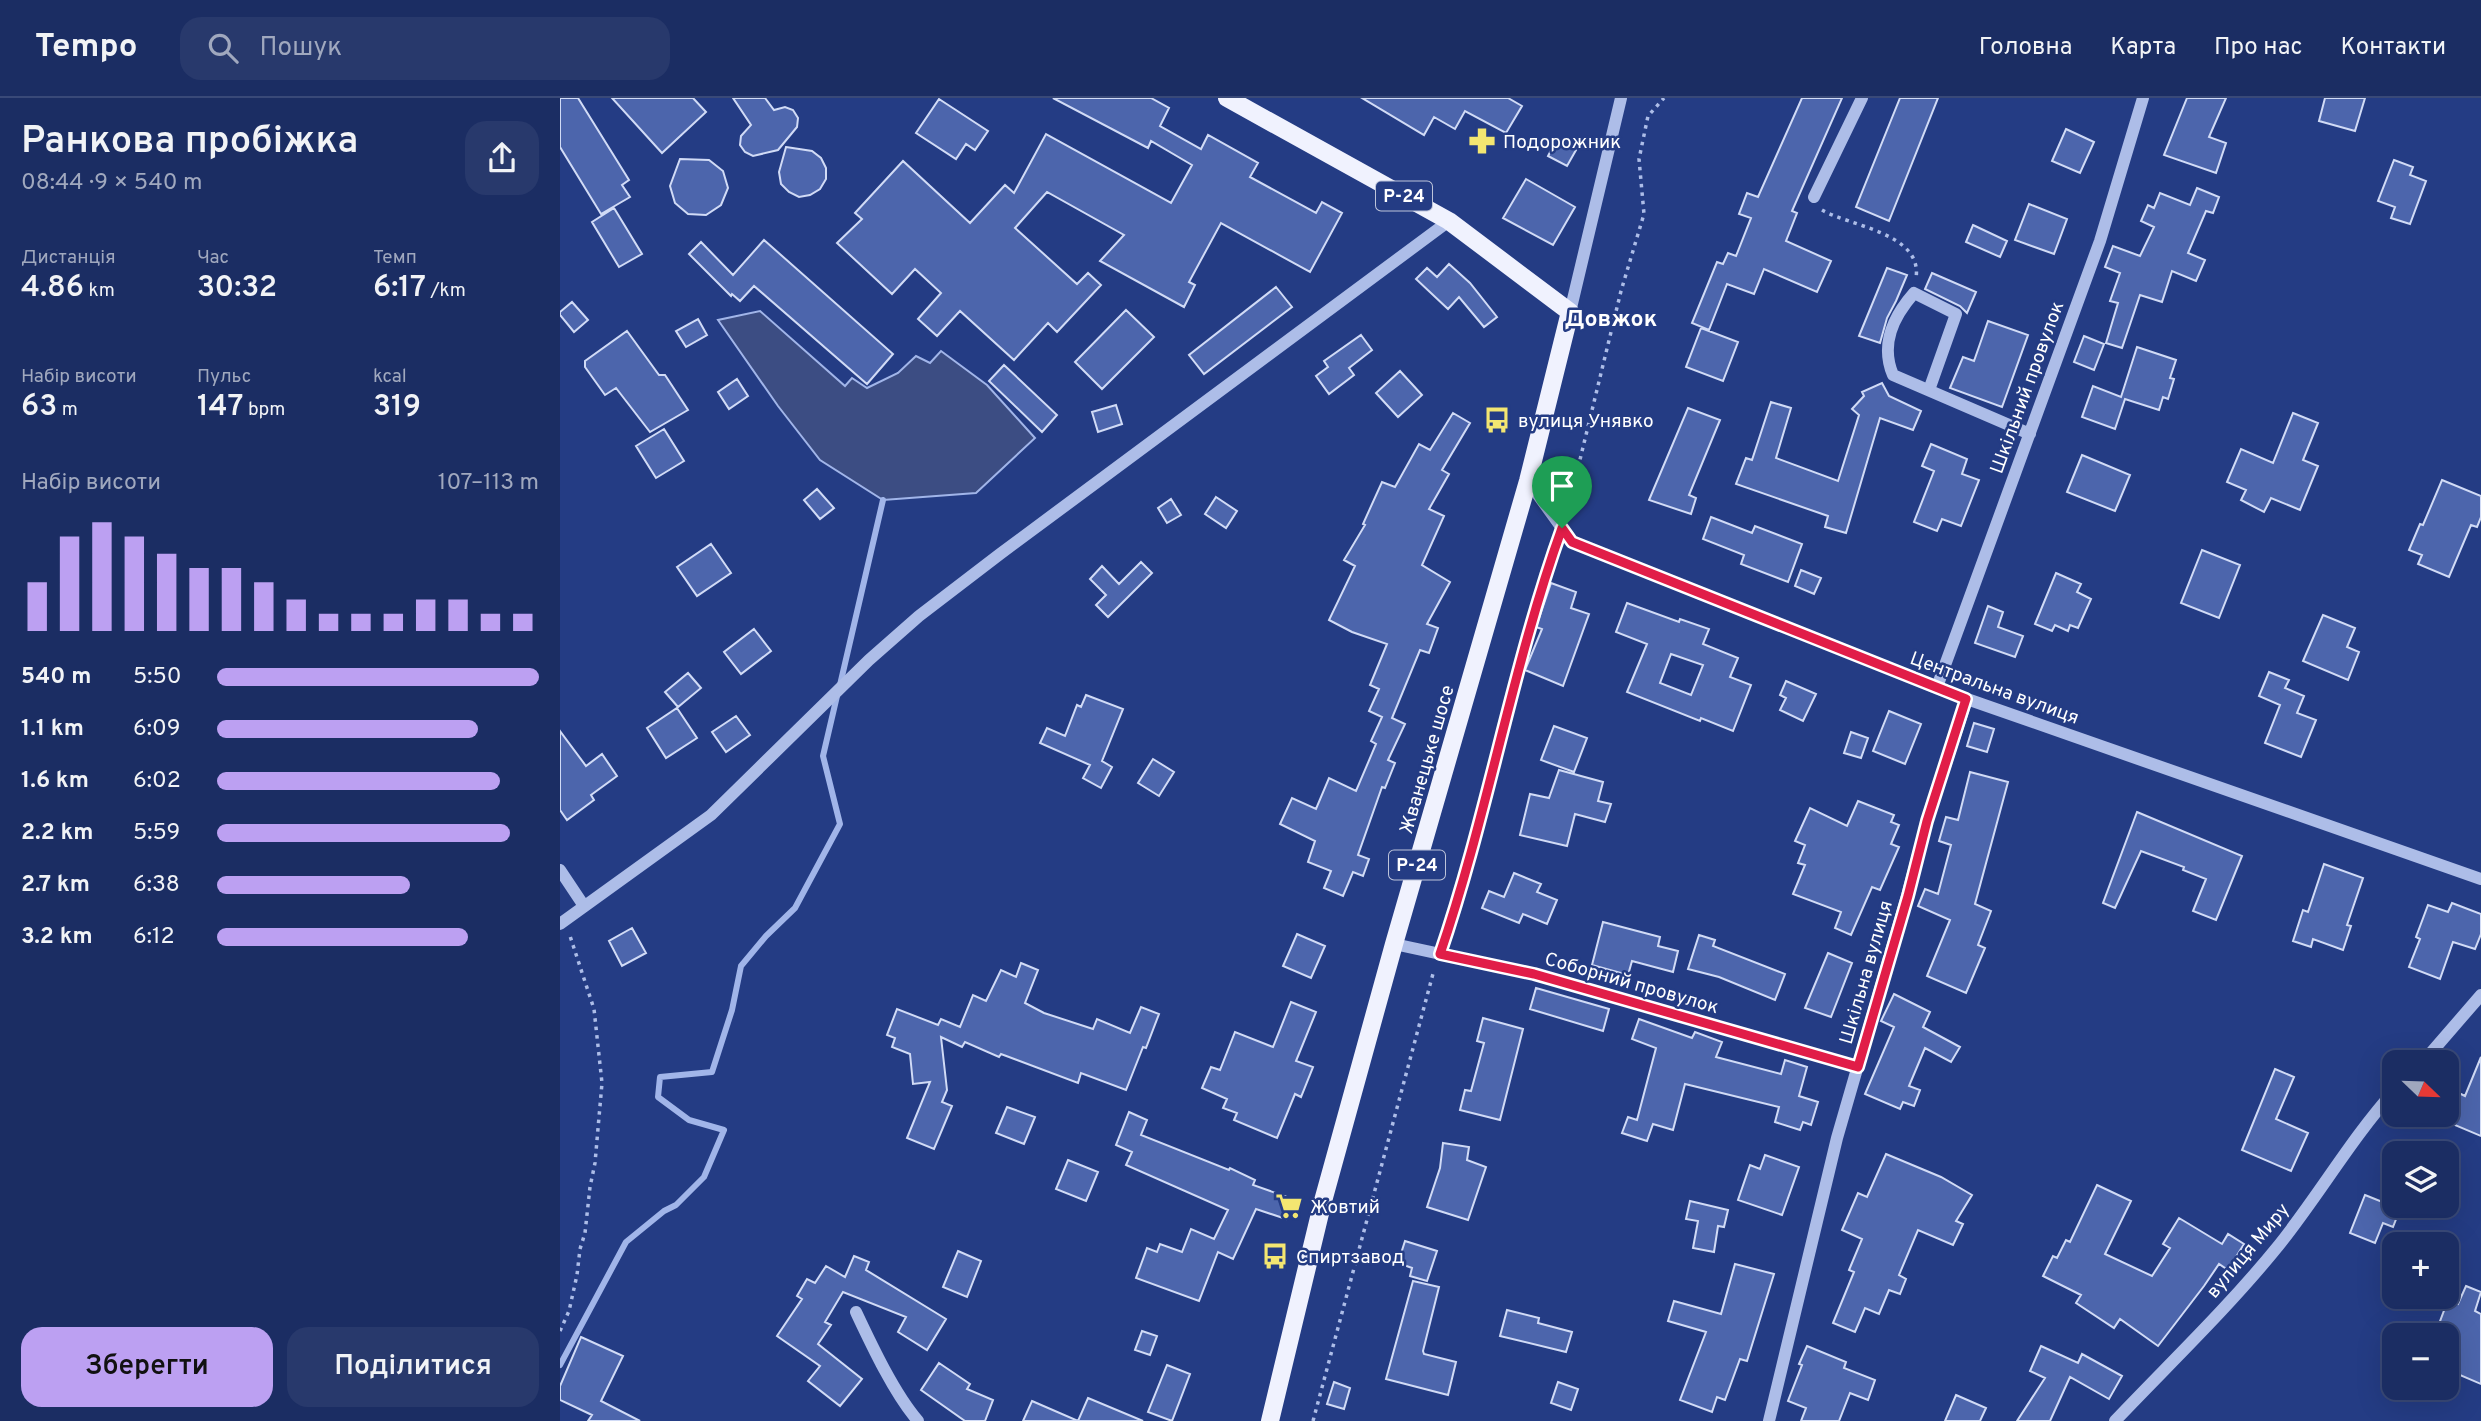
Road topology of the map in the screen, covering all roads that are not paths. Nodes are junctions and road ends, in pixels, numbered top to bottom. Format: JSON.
{"nodes":[{"id":1,"x":1227,"y":98,"type":"edge"},
{"id":2,"x":1620,"y":98,"type":"edge"},
{"id":3,"x":1862,"y":98,"type":"edge"},
{"id":4,"x":2143,"y":98,"type":"edge"},
{"id":5,"x":1814,"y":197,"type":"road end"},
{"id":6,"x":1449,"y":221,"type":"junction"},
{"id":7,"x":1570,"y":312,"type":"junction"},
{"id":8,"x":1929,"y":390,"type":"junction"},
{"id":9,"x":2029,"y":434,"type":"junction"},
{"id":10,"x":1528,"y":481,"type":"junction"},
{"id":11,"x":1937,"y":687,"type":"junction"},
{"id":12,"x":1966,"y":699,"type":"junction"},
{"id":13,"x":560,"y":870,"type":"edge"},
{"id":14,"x":2481,"y":879,"type":"edge"},
{"id":15,"x":584,"y":906,"type":"junction"},
{"id":16,"x":562,"y":922,"type":"edge"},
{"id":17,"x":1394,"y":944,"type":"junction"},
{"id":18,"x":2481,"y":995,"type":"edge"},
{"id":19,"x":2433,"y":1050,"type":"edge"},
{"id":20,"x":1858,"y":1067,"type":"junction"},
{"id":21,"x":2382,"y":1105,"type":"edge"},
{"id":22,"x":856,"y":1312,"type":"dead end"},
{"id":23,"x":918,"y":1421,"type":"edge"},
{"id":24,"x":1270,"y":1421,"type":"edge"},
{"id":25,"x":1769,"y":1421,"type":"edge"},
{"id":26,"x":2115,"y":1421,"type":"edge"}],
"edges":[{"from":1,"to":6,"type":"main road","number":"Р-24"},
{"from":2,"to":7,"type":"street"},
{"from":3,"to":5,"type":"street"},
{"from":4,"to":9,"type":"street","name":"Шкільний провулок"},
{"from":6,"to":7,"type":"main road","number":"Р-24"},
{"from":6,"to":15,"type":"street"},
{"from":7,"to":10,"type":"main road","name":"Жванецьке шосе","number":"Р-24"},
{"from":8,"to":8,"type":"street"},
{"from":8,"to":9,"type":"street"},
{"from":9,"to":11,"type":"street","name":"Шкільний провулок"},
{"from":10,"to":11,"type":"street","name":"Центральна вулиця"},
{"from":10,"to":17,"type":"main road","name":"Жванецьке шосе","number":"Р-24"},
{"from":11,"to":12,"type":"street","name":"Центральна вулиця"},
{"from":12,"to":14,"type":"street","name":"Центральна вулиця"},
{"from":12,"to":20,"type":"street","name":"Шкільна вулиця"},
{"from":13,"to":15,"type":"street"},
{"from":15,"to":16,"type":"street"},
{"from":17,"to":20,"type":"street","name":"Соборний провулок"},
{"from":17,"to":24,"type":"main road","name":"Жванецьке шосе","number":"Р-24"},
{"from":18,"to":19,"type":"street"},
{"from":20,"to":25,"type":"street","name":"Шкільна вулиця"},
{"from":21,"to":26,"type":"street","name":"вулиця Миру"},
{"from":22,"to":23,"type":"street"}]}
